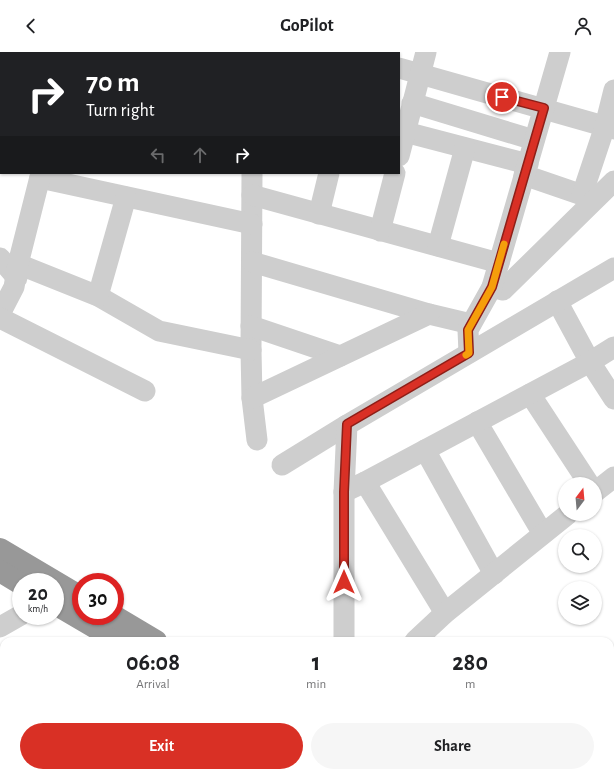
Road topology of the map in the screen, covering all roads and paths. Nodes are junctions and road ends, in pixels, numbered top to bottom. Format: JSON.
{"nodes":[{"id":1,"x":426,"y":52,"type":"edge"},
{"id":2,"x":560,"y":52,"type":"edge"},
{"id":3,"x":400,"y":68,"type":"edge"},
{"id":4,"x":420,"y":73,"type":"junction"},
{"id":5,"x":614,"y":90,"type":"edge"},
{"id":6,"x":412,"y":103,"type":"junction"},
{"id":7,"x":544,"y":108,"type":"junction"},
{"id":8,"x":610,"y":127,"type":"edge"},
{"id":9,"x":405,"y":132,"type":"junction"},
{"id":10,"x":534,"y":140,"type":"junction"},
{"id":11,"x":465,"y":148,"type":"junction"},
{"id":12,"x":400,"y":152,"type":"edge"},
{"id":13,"x":526,"y":170,"type":"junction"},
{"id":14,"x":329,"y":174,"type":"edge"},
{"id":15,"x":395,"y":174,"type":"edge"},
{"id":16,"x":41,"y":175,"type":"edge"},
{"id":17,"x":253,"y":181,"type":"edge"},
{"id":18,"x":614,"y":181,"type":"edge"},
{"id":19,"x":126,"y":197,"type":"junction"},
{"id":20,"x":588,"y":197,"type":"junction"},
{"id":21,"x":319,"y":214,"type":"junction"},
{"id":22,"x":252,"y":224,"type":"junction"},
{"id":23,"x":380,"y":230,"type":"junction"},
{"id":24,"x":438,"y":246,"type":"junction"},
{"id":25,"x":252,"y":262,"type":"junction"},
{"id":26,"x":499,"y":263,"type":"junction"},
{"id":27,"x":12,"y":267,"type":"edge"},
{"id":28,"x":614,"y":268,"type":"edge"},
{"id":29,"x":492,"y":287,"type":"junction"},
{"id":30,"x":98,"y":296,"type":"junction"},
{"id":31,"x":557,"y":302,"type":"junction"},
{"id":32,"x":0,"y":314,"type":"edge"},
{"id":33,"x":429,"y":314,"type":"junction"},
{"id":34,"x":0,"y":318,"type":"edge"},
{"id":35,"x":471,"y":324,"type":"junction"},
{"id":36,"x":251,"y":326,"type":"junction"},
{"id":37,"x":614,"y":347,"type":"edge"},
{"id":38,"x":251,"y":350,"type":"junction"},
{"id":39,"x":469,"y":353,"type":"junction"},
{"id":40,"x":340,"y":356,"type":"junction"},
{"id":41,"x":590,"y":362,"type":"junction"},
{"id":42,"x":145,"y":391,"type":"dead end"},
{"id":43,"x":530,"y":394,"type":"junction"},
{"id":44,"x":252,"y":398,"type":"junction"},
{"id":45,"x":614,"y":399,"type":"edge"},
{"id":46,"x":477,"y":422,"type":"junction"},
{"id":47,"x":347,"y":424,"type":"junction"},
{"id":48,"x":257,"y":440,"type":"dead end"},
{"id":49,"x":424,"y":450,"type":"junction"},
{"id":50,"x":282,"y":465,"type":"dead end"},
{"id":51,"x":584,"y":477,"type":"edge"},
{"id":52,"x":614,"y":477,"type":"edge"},
{"id":53,"x":365,"y":482,"type":"junction"},
{"id":54,"x":602,"y":486,"type":"edge"},
{"id":55,"x":344,"y":492,"type":"junction"},
{"id":56,"x":559,"y":521,"type":"edge"},
{"id":57,"x":543,"y":534,"type":"junction"},
{"id":58,"x":0,"y":549,"type":"edge"},
{"id":59,"x":0,"y":572,"type":"edge"},
{"id":60,"x":494,"y":574,"type":"junction"},
{"id":61,"x":12,"y":579,"type":"edge"},
{"id":62,"x":72,"y":592,"type":"edge"},
{"id":63,"x":64,"y":609,"type":"edge"},
{"id":64,"x":445,"y":613,"type":"junction"},
{"id":65,"x":12,"y":620,"type":"edge"},
{"id":66,"x":124,"y":622,"type":"edge"},
{"id":67,"x":0,"y":627,"type":"edge"},
{"id":68,"x":110,"y":637,"type":"edge"},
{"id":69,"x":149,"y":637,"type":"edge"},
{"id":70,"x":344,"y":637,"type":"edge"},
{"id":71,"x":419,"y":637,"type":"edge"}],
"edges":[{"from":1,"to":4,"type":"street"},
{"from":2,"to":7,"type":"street"},
{"from":3,"to":4,"type":"street"},
{"from":4,"to":6,"type":"street"},
{"from":4,"to":7,"type":"street"},
{"from":5,"to":8,"type":"street"},
{"from":6,"to":9,"type":"street"},
{"from":6,"to":10,"type":"street"},
{"from":7,"to":8,"type":"street"},
{"from":7,"to":10,"type":"street"},
{"from":8,"to":20,"type":"street"},
{"from":9,"to":11,"type":"street"},
{"from":9,"to":12,"type":"street"},
{"from":10,"to":13,"type":"street"},
{"from":11,"to":13,"type":"street"},
{"from":11,"to":24,"type":"street"},
{"from":13,"to":20,"type":"street"},
{"from":13,"to":26,"type":"street"},
{"from":14,"to":21,"type":"street"},
{"from":15,"to":23,"type":"street"},
{"from":16,"to":19,"type":"street"},
{"from":16,"to":27,"type":"street"},
{"from":17,"to":21,"type":"street"},
{"from":17,"to":22,"type":"street"},
{"from":18,"to":20,"type":"street"},
{"from":19,"to":22,"type":"street"},
{"from":19,"to":30,"type":"street"},
{"from":20,"to":29,"type":"street"},
{"from":21,"to":23,"type":"street"},
{"from":22,"to":25,"type":"street"},
{"from":23,"to":24,"type":"street"},
{"from":24,"to":26,"type":"street"},
{"from":25,"to":33,"type":"street"},
{"from":25,"to":36,"type":"street"},
{"from":26,"to":29,"type":"street"},
{"from":27,"to":30,"type":"street"},
{"from":27,"to":32,"type":"street"},
{"from":28,"to":31,"type":"street"},
{"from":29,"to":35,"type":"street"},
{"from":30,"to":38,"type":"street"},
{"from":31,"to":39,"type":"street"},
{"from":31,"to":41,"type":"street"},
{"from":33,"to":35,"type":"street"},
{"from":33,"to":40,"type":"street"},
{"from":34,"to":42,"type":"street"},
{"from":35,"to":39,"type":"street"},
{"from":36,"to":38,"type":"street"},
{"from":36,"to":40,"type":"street"},
{"from":37,"to":41,"type":"street"},
{"from":38,"to":44,"type":"street"},
{"from":39,"to":47,"type":"street"},
{"from":40,"to":44,"type":"street"},
{"from":41,"to":43,"type":"street"},
{"from":41,"to":45,"type":"street"},
{"from":43,"to":46,"type":"street"},
{"from":43,"to":51,"type":"street"},
{"from":44,"to":48,"type":"street"},
{"from":46,"to":49,"type":"street"},
{"from":46,"to":57,"type":"street"},
{"from":47,"to":50,"type":"street"},
{"from":47,"to":55,"type":"street"},
{"from":49,"to":53,"type":"street"},
{"from":49,"to":60,"type":"street"},
{"from":52,"to":54,"type":"street"},
{"from":53,"to":55,"type":"street"},
{"from":53,"to":64,"type":"street"},
{"from":55,"to":70,"type":"street"},
{"from":56,"to":57,"type":"street"},
{"from":57,"to":60,"type":"street"},
{"from":58,"to":62,"type":"highway"},
{"from":59,"to":61,"type":"highway"},
{"from":60,"to":64,"type":"street"},
{"from":63,"to":68,"type":"highway"},
{"from":64,"to":71,"type":"street"},
{"from":65,"to":67,"type":"street"},
{"from":66,"to":69,"type":"highway"}]}
